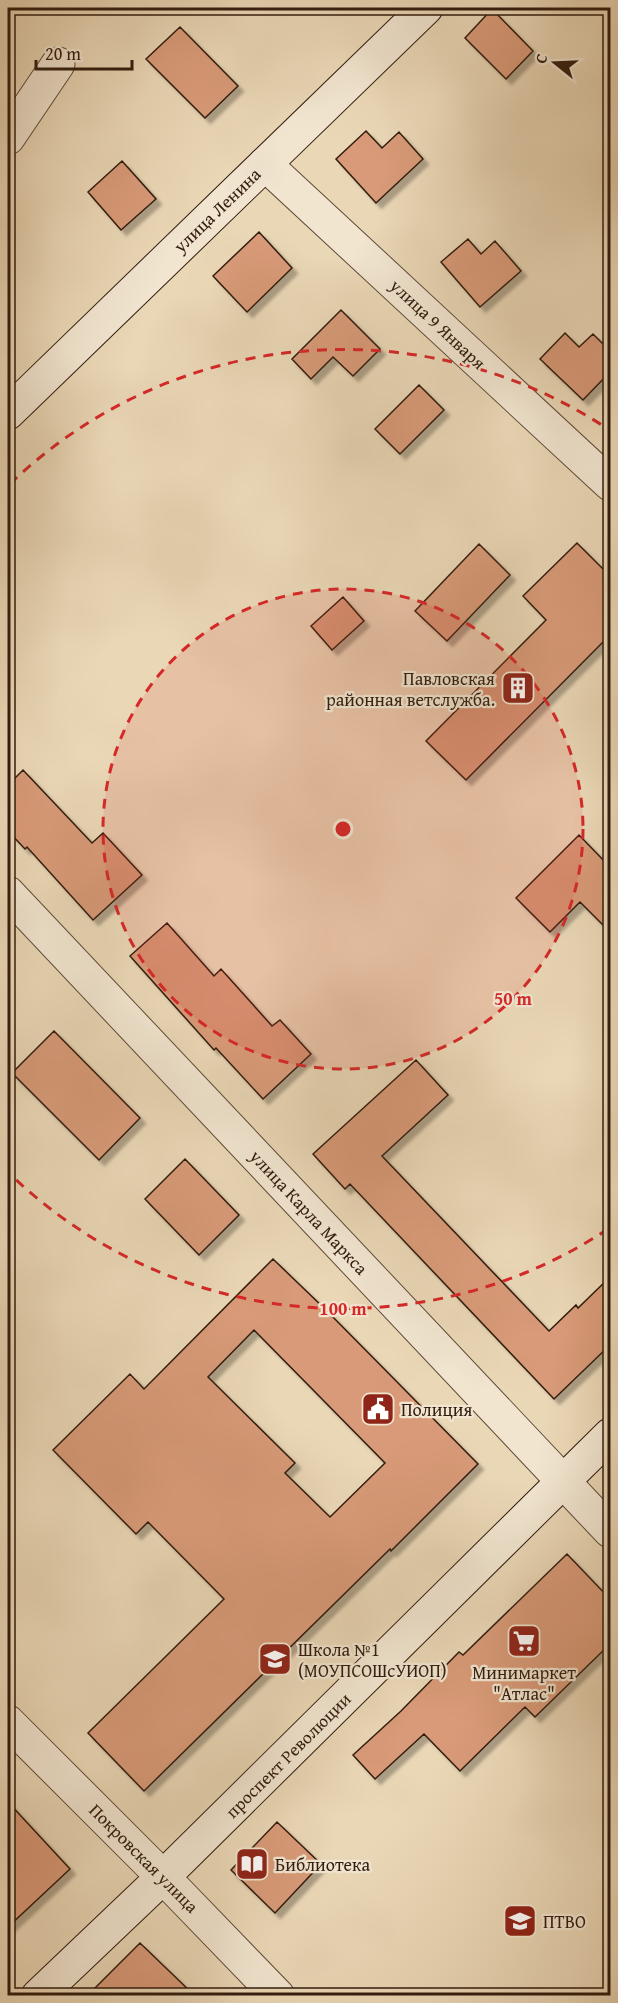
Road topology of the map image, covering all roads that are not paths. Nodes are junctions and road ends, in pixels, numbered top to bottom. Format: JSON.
{"nodes":[{"id":1,"x":426,"y":8,"type":"edge"},
{"id":2,"x":58,"y":64,"type":"dead end"},
{"id":3,"x":8,"y":138,"type":"edge"},
{"id":4,"x":265,"y":164,"type":"junction"},
{"id":5,"x":8,"y":413,"type":"edge"},
{"id":6,"x":610,"y":484,"type":"edge"},
{"id":7,"x":8,"y":893,"type":"edge"},
{"id":8,"x":610,"y":1435,"type":"edge"},
{"id":9,"x":563,"y":1482,"type":"junction"},
{"id":10,"x":610,"y":1531,"type":"edge"},
{"id":11,"x":8,"y":1722,"type":"edge"},
{"id":12,"x":164,"y":1877,"type":"junction"},
{"id":13,"x":38,"y":1995,"type":"edge"},
{"id":14,"x":278,"y":1995,"type":"edge"}],
"edges":[{"from":1,"to":4,"type":"street","name":"улица Ленина"},
{"from":2,"to":3,"type":"street"},
{"from":4,"to":5,"type":"street","name":"улица Ленина"},
{"from":4,"to":6,"type":"street","name":"улица 9 Января"},
{"from":7,"to":9,"type":"street","name":"улица Карла Маркса"},
{"from":8,"to":9,"type":"street","name":"проспект Революции"},
{"from":9,"to":10,"type":"street","name":"улица Карла Маркса"},
{"from":9,"to":12,"type":"street","name":"проспект Революции"},
{"from":11,"to":12,"type":"street","name":"Покровская улица"},
{"from":12,"to":13,"type":"street","name":"проспект Революции"},
{"from":12,"to":14,"type":"street","name":"Покровская улица"}]}
